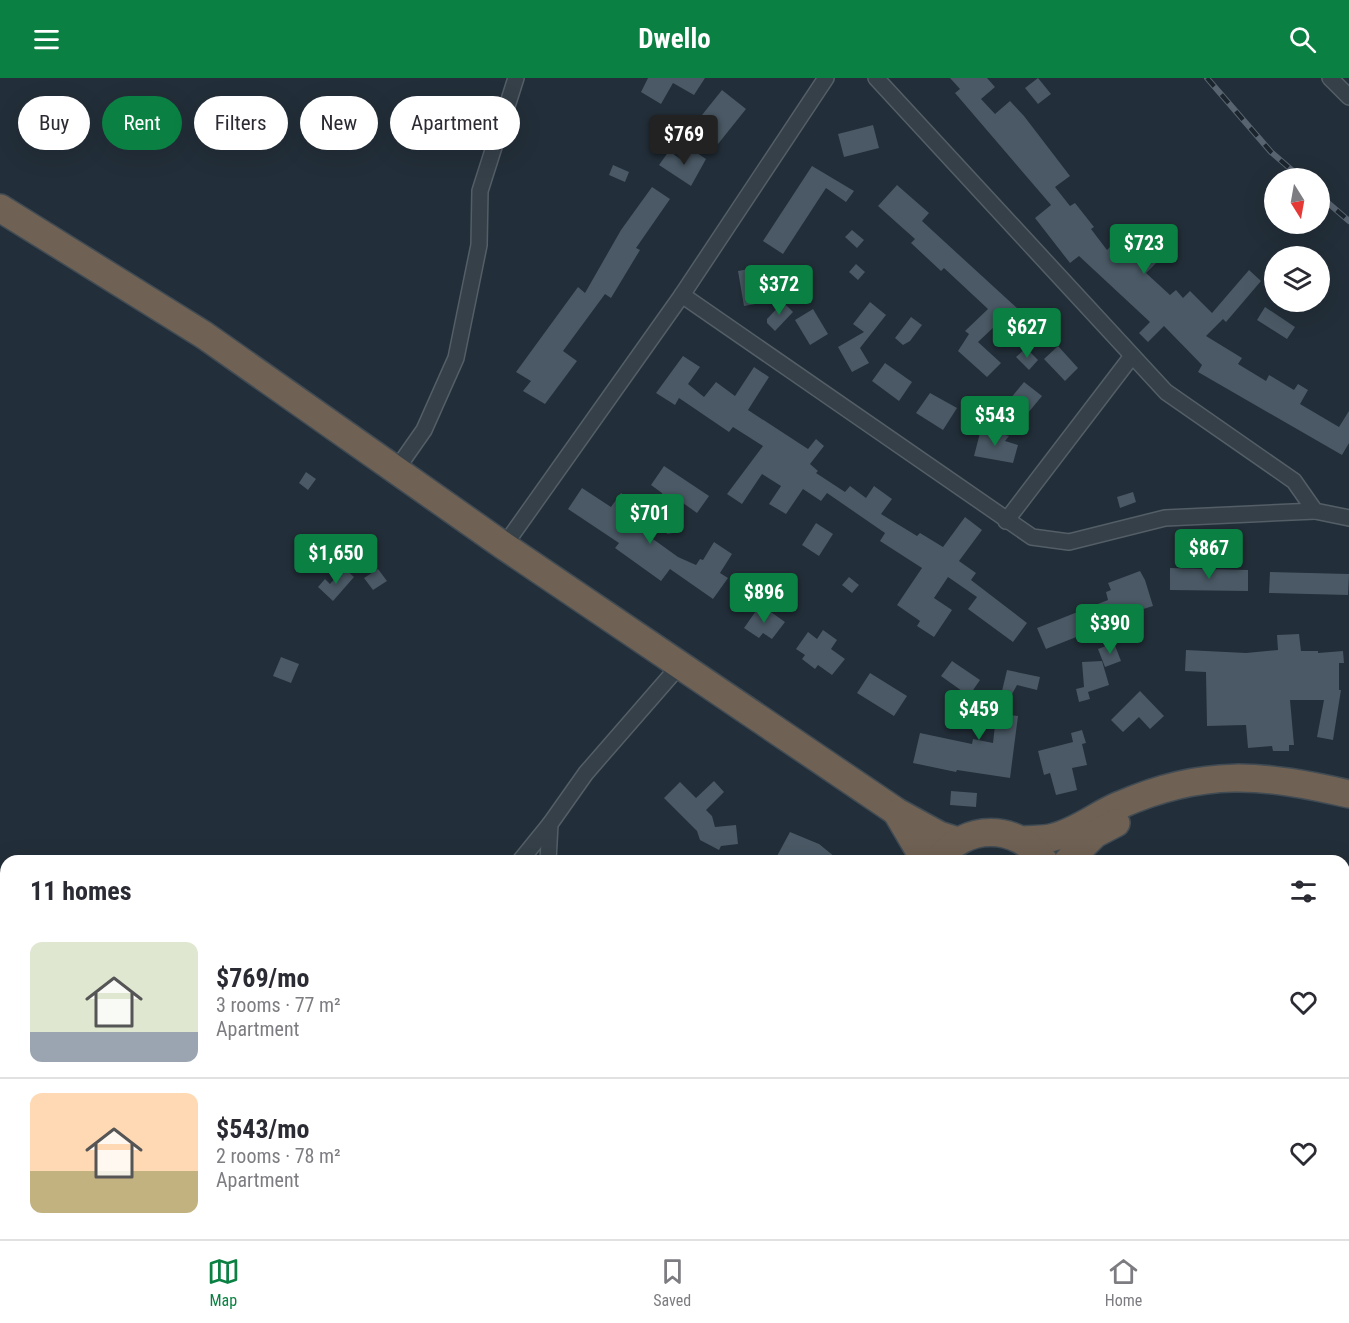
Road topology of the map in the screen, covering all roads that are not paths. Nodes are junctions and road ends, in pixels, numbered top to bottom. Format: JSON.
{"nodes":[{"id":1,"x":516,"y":78,"type":"edge"},
{"id":2,"x":826,"y":78,"type":"edge"},
{"id":3,"x":876,"y":78,"type":"edge"},
{"id":4,"x":1336,"y":80,"type":"edge"},
{"id":5,"x":1349,"y":97,"type":"edge"},
{"id":6,"x":0,"y":208,"type":"edge"},
{"id":7,"x":682,"y":295,"type":"junction"},
{"id":8,"x":1132,"y":356,"type":"junction"},
{"id":9,"x":396,"y":470,"type":"junction"},
{"id":10,"x":1315,"y":511,"type":"junction"},
{"id":11,"x":1349,"y":518,"type":"edge"},
{"id":12,"x":1006,"y":521,"type":"junction"},
{"id":13,"x":504,"y":546,"type":"junction"},
{"id":14,"x":680,"y":665,"type":"junction"},
{"id":15,"x":1349,"y":794,"type":"edge"},
{"id":16,"x":1349,"y":808,"type":"edge"},
{"id":17,"x":897,"y":812,"type":"junction"},
{"id":18,"x":550,"y":824,"type":"junction"},
{"id":19,"x":958,"y":840,"type":"junction"},
{"id":20,"x":1022,"y":840,"type":"junction"},
{"id":21,"x":525,"y":855,"type":"edge"},
{"id":22,"x":548,"y":855,"type":"edge"},
{"id":23,"x":921,"y":855,"type":"edge"},
{"id":24,"x":944,"y":855,"type":"edge"},
{"id":25,"x":1038,"y":855,"type":"edge"},
{"id":26,"x":1074,"y":855,"type":"edge"}],
"edges":[{"from":1,"to":9,"type":"street"},
{"from":2,"to":7,"type":"street"},
{"from":3,"to":8,"type":"street"},
{"from":4,"to":5,"type":"street"},
{"from":6,"to":9,"type":"highway"},
{"from":7,"to":12,"type":"street"},
{"from":7,"to":13,"type":"street"},
{"from":8,"to":10,"type":"street"},
{"from":8,"to":12,"type":"street"},
{"from":9,"to":13,"type":"highway"},
{"from":10,"to":11,"type":"street"},
{"from":10,"to":12,"type":"street"},
{"from":13,"to":14,"type":"highway"},
{"from":14,"to":17,"type":"highway"},
{"from":14,"to":18,"type":"street"},
{"from":15,"to":20,"type":"highway"},
{"from":16,"to":26,"type":"highway"},
{"from":17,"to":19,"type":"highway"},
{"from":17,"to":23,"type":"highway"},
{"from":18,"to":21,"type":"street"},
{"from":18,"to":22,"type":"street"},
{"from":19,"to":20,"type":"highway"},
{"from":19,"to":24,"type":"highway"},
{"from":20,"to":25,"type":"highway"}]}
